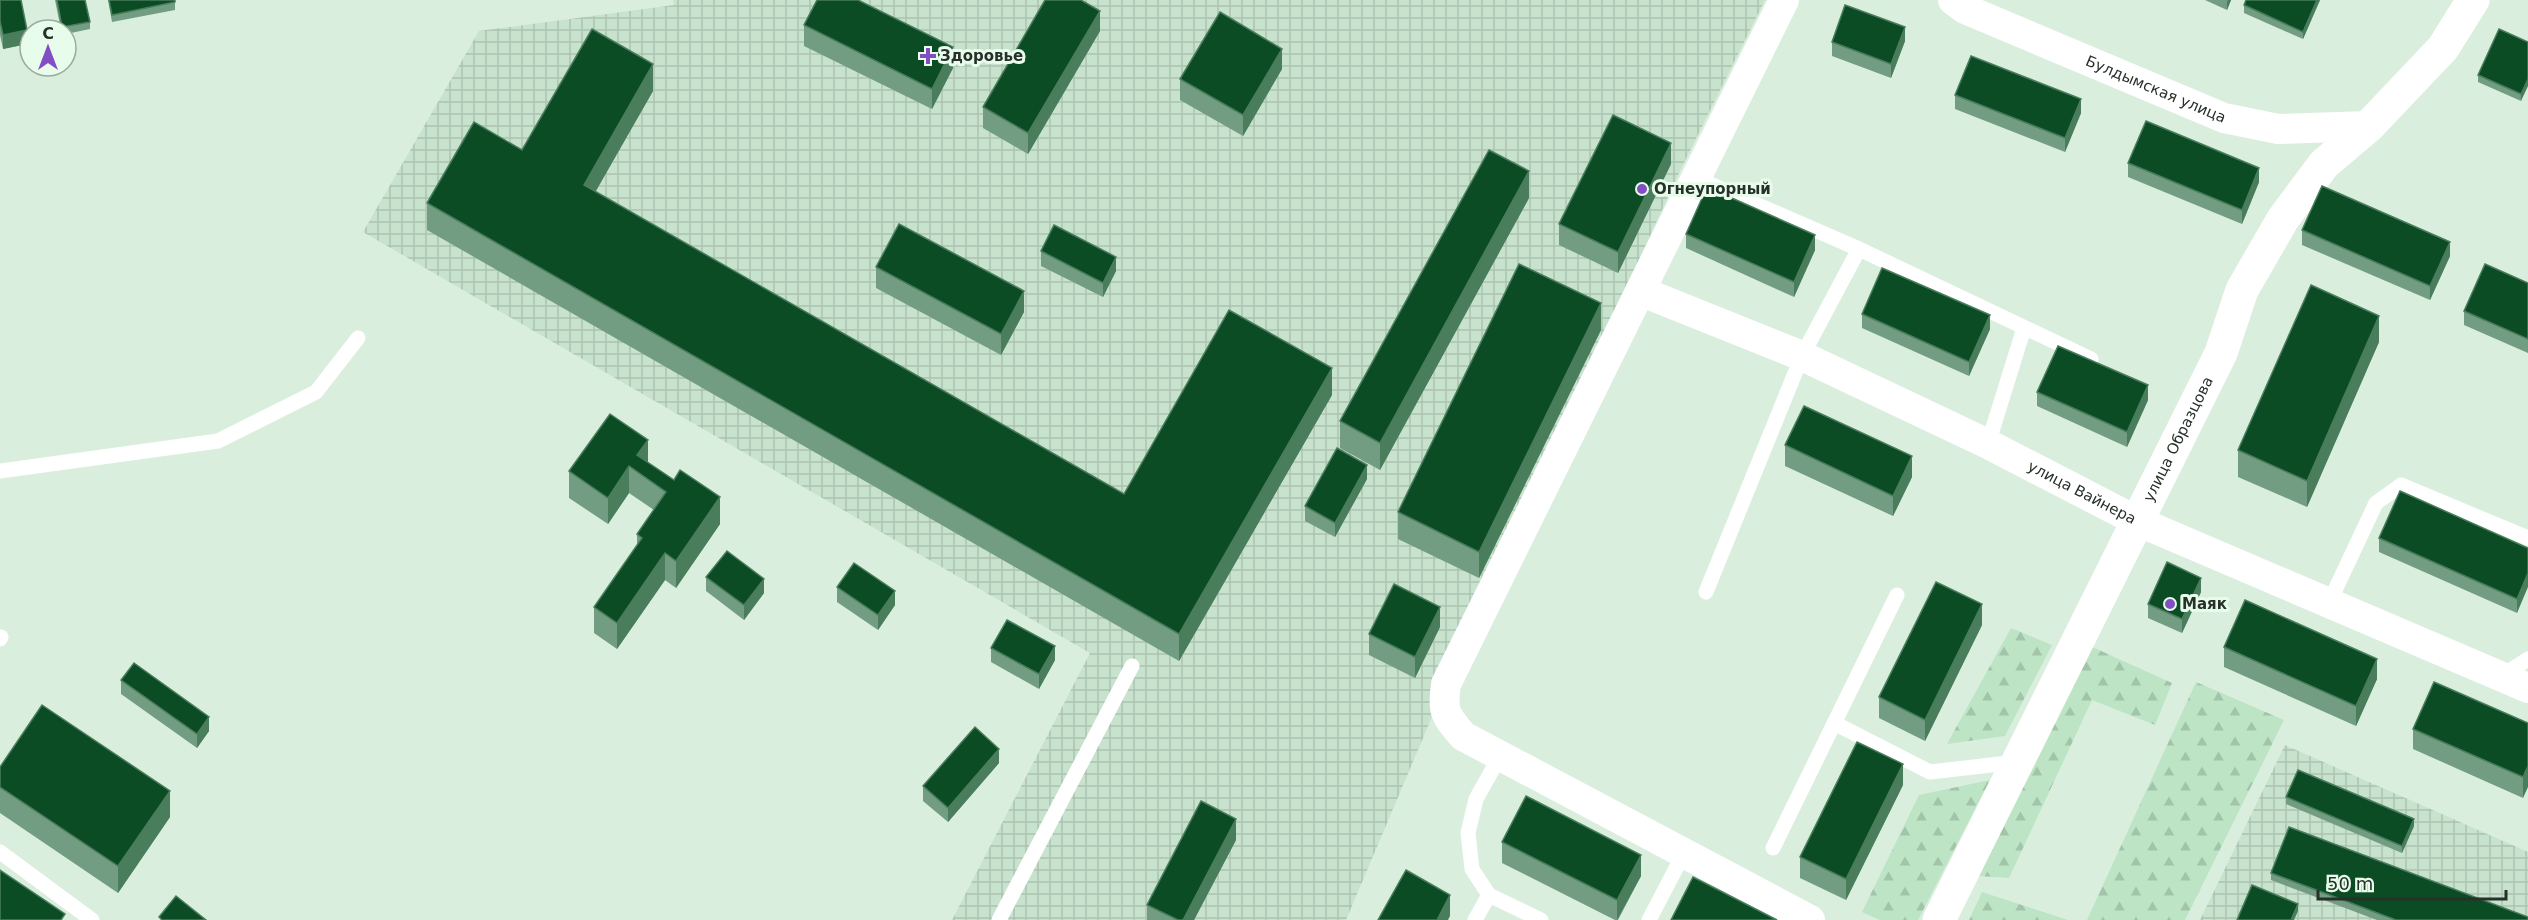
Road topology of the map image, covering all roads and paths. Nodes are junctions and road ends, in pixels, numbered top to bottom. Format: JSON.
{"nodes":[{"id":1,"x":1784,"y":0,"type":"edge"},
{"id":2,"x":1953,"y":0,"type":"edge"},
{"id":3,"x":2473,"y":0,"type":"edge"},
{"id":4,"x":2369,"y":126,"type":"junction"},
{"id":5,"x":1696,"y":178,"type":"junction"},
{"id":6,"x":1859,"y":249,"type":"junction"},
{"id":7,"x":1640,"y":291,"type":"junction"},
{"id":8,"x":2024,"y":328,"type":"junction"},
{"id":9,"x":357,"y":338,"type":"dead end"},
{"id":10,"x":1802,"y":356,"type":"junction"},
{"id":11,"x":2091,"y":359,"type":"edge"},
{"id":12,"x":1988,"y":444,"type":"junction"},
{"id":13,"x":0,"y":471,"type":"edge"},
{"id":14,"x":2137,"y":521,"type":"junction"},
{"id":15,"x":2528,"y":538,"type":"edge"},
{"id":16,"x":1706,"y":592,"type":"dead end"},
{"id":17,"x":1897,"y":595,"type":"dead end"},
{"id":18,"x":2329,"y":603,"type":"junction"},
{"id":19,"x":2528,"y":659,"type":"edge"},
{"id":20,"x":1132,"y":666,"type":"dead end"},
{"id":21,"x":2500,"y":676,"type":"junction"},
{"id":22,"x":2528,"y":688,"type":"edge"},
{"id":23,"x":1834,"y":723,"type":"junction"},
{"id":24,"x":1500,"y":756,"type":"junction"},
{"id":25,"x":2017,"y":762,"type":"junction"},
{"id":26,"x":1773,"y":848,"type":"dead end"},
{"id":27,"x":0,"y":852,"type":"edge"},
{"id":28,"x":1684,"y":853,"type":"junction"},
{"id":29,"x":1490,"y":895,"type":"junction"},
{"id":30,"x":92,"y":920,"type":"edge"},
{"id":31,"x":999,"y":920,"type":"edge"},
{"id":32,"x":1475,"y":920,"type":"edge"},
{"id":33,"x":1541,"y":920,"type":"edge"},
{"id":34,"x":1649,"y":920,"type":"edge"},
{"id":35,"x":1810,"y":920,"type":"edge"},
{"id":36,"x":1939,"y":920,"type":"edge"}],
"edges":[{"from":1,"to":5,"type":"street"},
{"from":2,"to":4,"type":"street","name":"Булдымская улица"},
{"from":3,"to":4,"type":"main road","name":"улица Образцова"},
{"from":4,"to":14,"type":"main road","name":"улица Образцова"},
{"from":5,"to":6,"type":"lane"},
{"from":5,"to":7,"type":"street"},
{"from":6,"to":8,"type":"lane"},
{"from":6,"to":10,"type":"lane"},
{"from":7,"to":10,"type":"street","name":"улица Вайнера"},
{"from":7,"to":24,"type":"street"},
{"from":8,"to":11,"type":"lane"},
{"from":8,"to":12,"type":"lane"},
{"from":9,"to":13,"type":"lane"},
{"from":10,"to":12,"type":"street","name":"улица Вайнера"},
{"from":10,"to":16,"type":"lane"},
{"from":12,"to":14,"type":"street","name":"улица Вайнера"},
{"from":14,"to":18,"type":"street","name":"улица Вайнера"},
{"from":14,"to":25,"type":"main road","name":"улица Образцова"},
{"from":15,"to":18,"type":"lane"},
{"from":17,"to":23,"type":"lane"},
{"from":18,"to":21,"type":"street","name":"улица Вайнера"},
{"from":19,"to":21,"type":"lane"},
{"from":20,"to":31,"type":"lane"},
{"from":21,"to":22,"type":"street","name":"улица Вайнера"},
{"from":23,"to":25,"type":"lane"},
{"from":23,"to":26,"type":"lane"},
{"from":24,"to":28,"type":"street"},
{"from":24,"to":29,"type":"lane"},
{"from":25,"to":36,"type":"main road","name":"улица Образцова"},
{"from":27,"to":30,"type":"lane"},
{"from":28,"to":34,"type":"lane"},
{"from":28,"to":35,"type":"street"},
{"from":29,"to":32,"type":"lane"},
{"from":29,"to":33,"type":"lane"}]}
